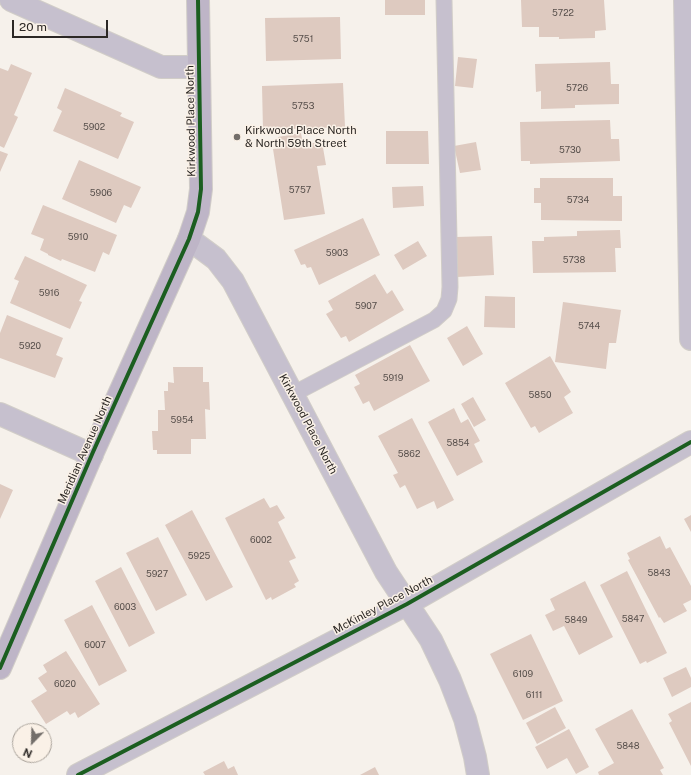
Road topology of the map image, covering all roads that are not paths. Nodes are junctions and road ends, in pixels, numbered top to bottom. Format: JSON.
{"nodes":[{"id":1,"x":11,"y":0,"type":"edge"},
{"id":2,"x":198,"y":0,"type":"edge"},
{"id":3,"x":444,"y":0,"type":"edge"},
{"id":4,"x":685,"y":0,"type":"edge"},
{"id":5,"x":199,"y":67,"type":"junction"},
{"id":6,"x":189,"y":239,"type":"junction"},
{"id":7,"x":691,"y":339,"type":"edge"},
{"id":8,"x":293,"y":394,"type":"junction"},
{"id":9,"x":0,"y":414,"type":"edge"},
{"id":10,"x":691,"y":442,"type":"edge"},
{"id":11,"x":92,"y":456,"type":"junction"},
{"id":12,"x":407,"y":604,"type":"junction"},
{"id":13,"x":0,"y":668,"type":"edge"},
{"id":14,"x":78,"y":775,"type":"edge"},
{"id":15,"x":478,"y":775,"type":"edge"}],
"edges":[{"from":1,"to":5,"type":"street"},
{"from":2,"to":5,"type":"street","name":"Kirkwood Place North"},
{"from":3,"to":8,"type":"lane"},
{"from":4,"to":7,"type":"street"},
{"from":5,"to":6,"type":"street","name":"Kirkwood Place North"},
{"from":6,"to":8,"type":"street","name":"Kirkwood Place North"},
{"from":6,"to":11,"type":"street","name":"Meridian Avenue North"},
{"from":8,"to":12,"type":"street","name":"Kirkwood Place North"},
{"from":9,"to":11,"type":"street"},
{"from":10,"to":12,"type":"street","name":"McKinley Place North"},
{"from":11,"to":13,"type":"street","name":"Meridian Avenue North"},
{"from":12,"to":14,"type":"street","name":"McKinley Place North"},
{"from":12,"to":15,"type":"street","name":"Kirkwood Place North"}]}
